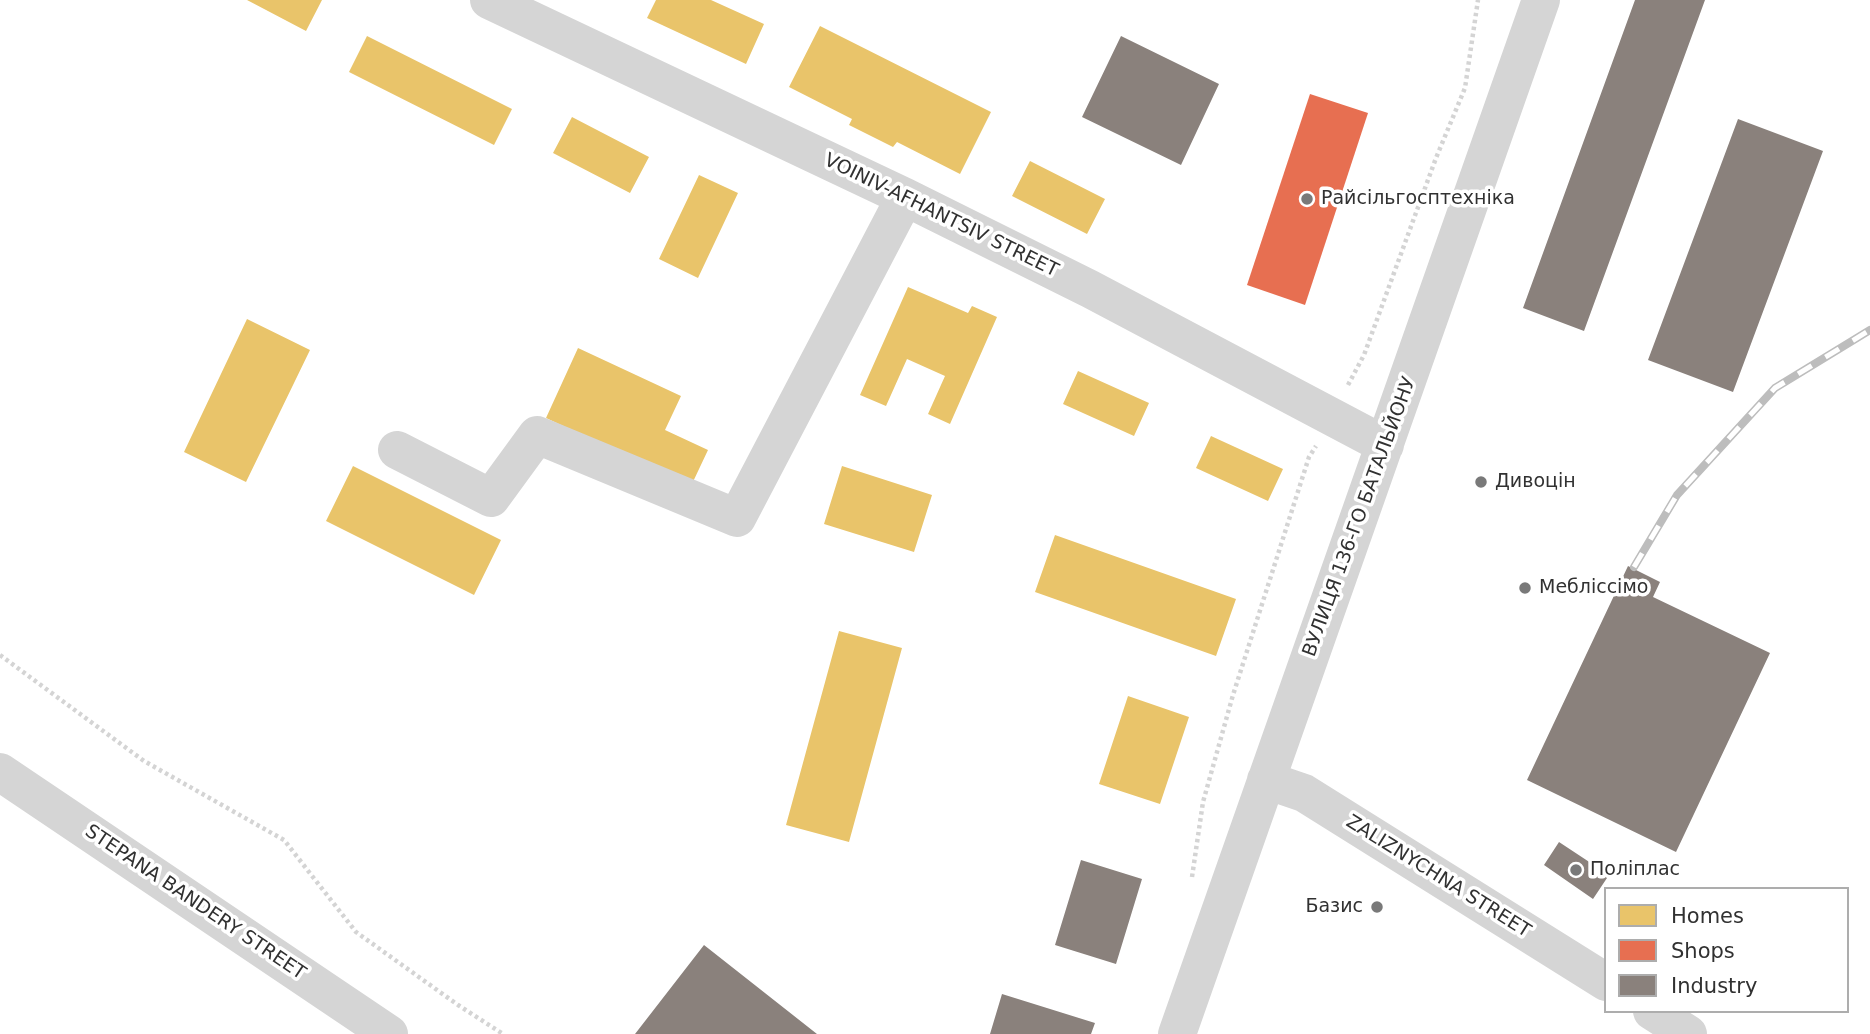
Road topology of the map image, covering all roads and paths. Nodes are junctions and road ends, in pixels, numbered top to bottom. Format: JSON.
{"nodes":[{"id":1,"x":489,"y":0,"type":"edge"},
{"id":2,"x":1478,"y":0,"type":"edge"},
{"id":3,"x":1541,"y":0,"type":"edge"},
{"id":4,"x":905,"y":197,"type":"junction"},
{"id":5,"x":1346,"y":389,"type":"dead end"},
{"id":6,"x":1322,"y":435,"type":"dead end"},
{"id":7,"x":1385,"y":445,"type":"junction"},
{"id":8,"x":397,"y":450,"type":"dead end"},
{"id":9,"x":0,"y":655,"type":"edge"},
{"id":10,"x":0,"y":772,"type":"edge"},
{"id":11,"x":1266,"y":780,"type":"junction"},
{"id":12,"x":1191,"y":885,"type":"dead end"},
{"id":13,"x":1604,"y":981,"type":"edge"},
{"id":14,"x":1655,"y":1013,"type":"edge"},
{"id":15,"x":389,"y":1034,"type":"edge"},
{"id":16,"x":503,"y":1034,"type":"edge"},
{"id":17,"x":1177,"y":1034,"type":"edge"},
{"id":18,"x":1688,"y":1034,"type":"edge"}],
"edges":[{"from":1,"to":4,"type":"street","name":"VOINIV-AFHANTSIV STREET"},
{"from":2,"to":5,"type":"path"},
{"from":3,"to":7,"type":"street","name":"ВУЛИЦЯ 136-ГО БАТАЛЬЙОНУ"},
{"from":4,"to":7,"type":"street","name":"VOINIV-AFHANTSIV STREET"},
{"from":4,"to":8,"type":"street"},
{"from":6,"to":12,"type":"path"},
{"from":7,"to":11,"type":"street","name":"ВУЛИЦЯ 136-ГО БАТАЛЬЙОНУ"},
{"from":9,"to":16,"type":"path"},
{"from":10,"to":15,"type":"street","name":"STEPANA BANDERY STREET"},
{"from":11,"to":13,"type":"street","name":"ZALIZNYCHNA STREET"},
{"from":11,"to":17,"type":"street","name":"ВУЛИЦЯ 136-ГО БАТАЛЬЙОНУ"},
{"from":14,"to":18,"type":"street"}]}
